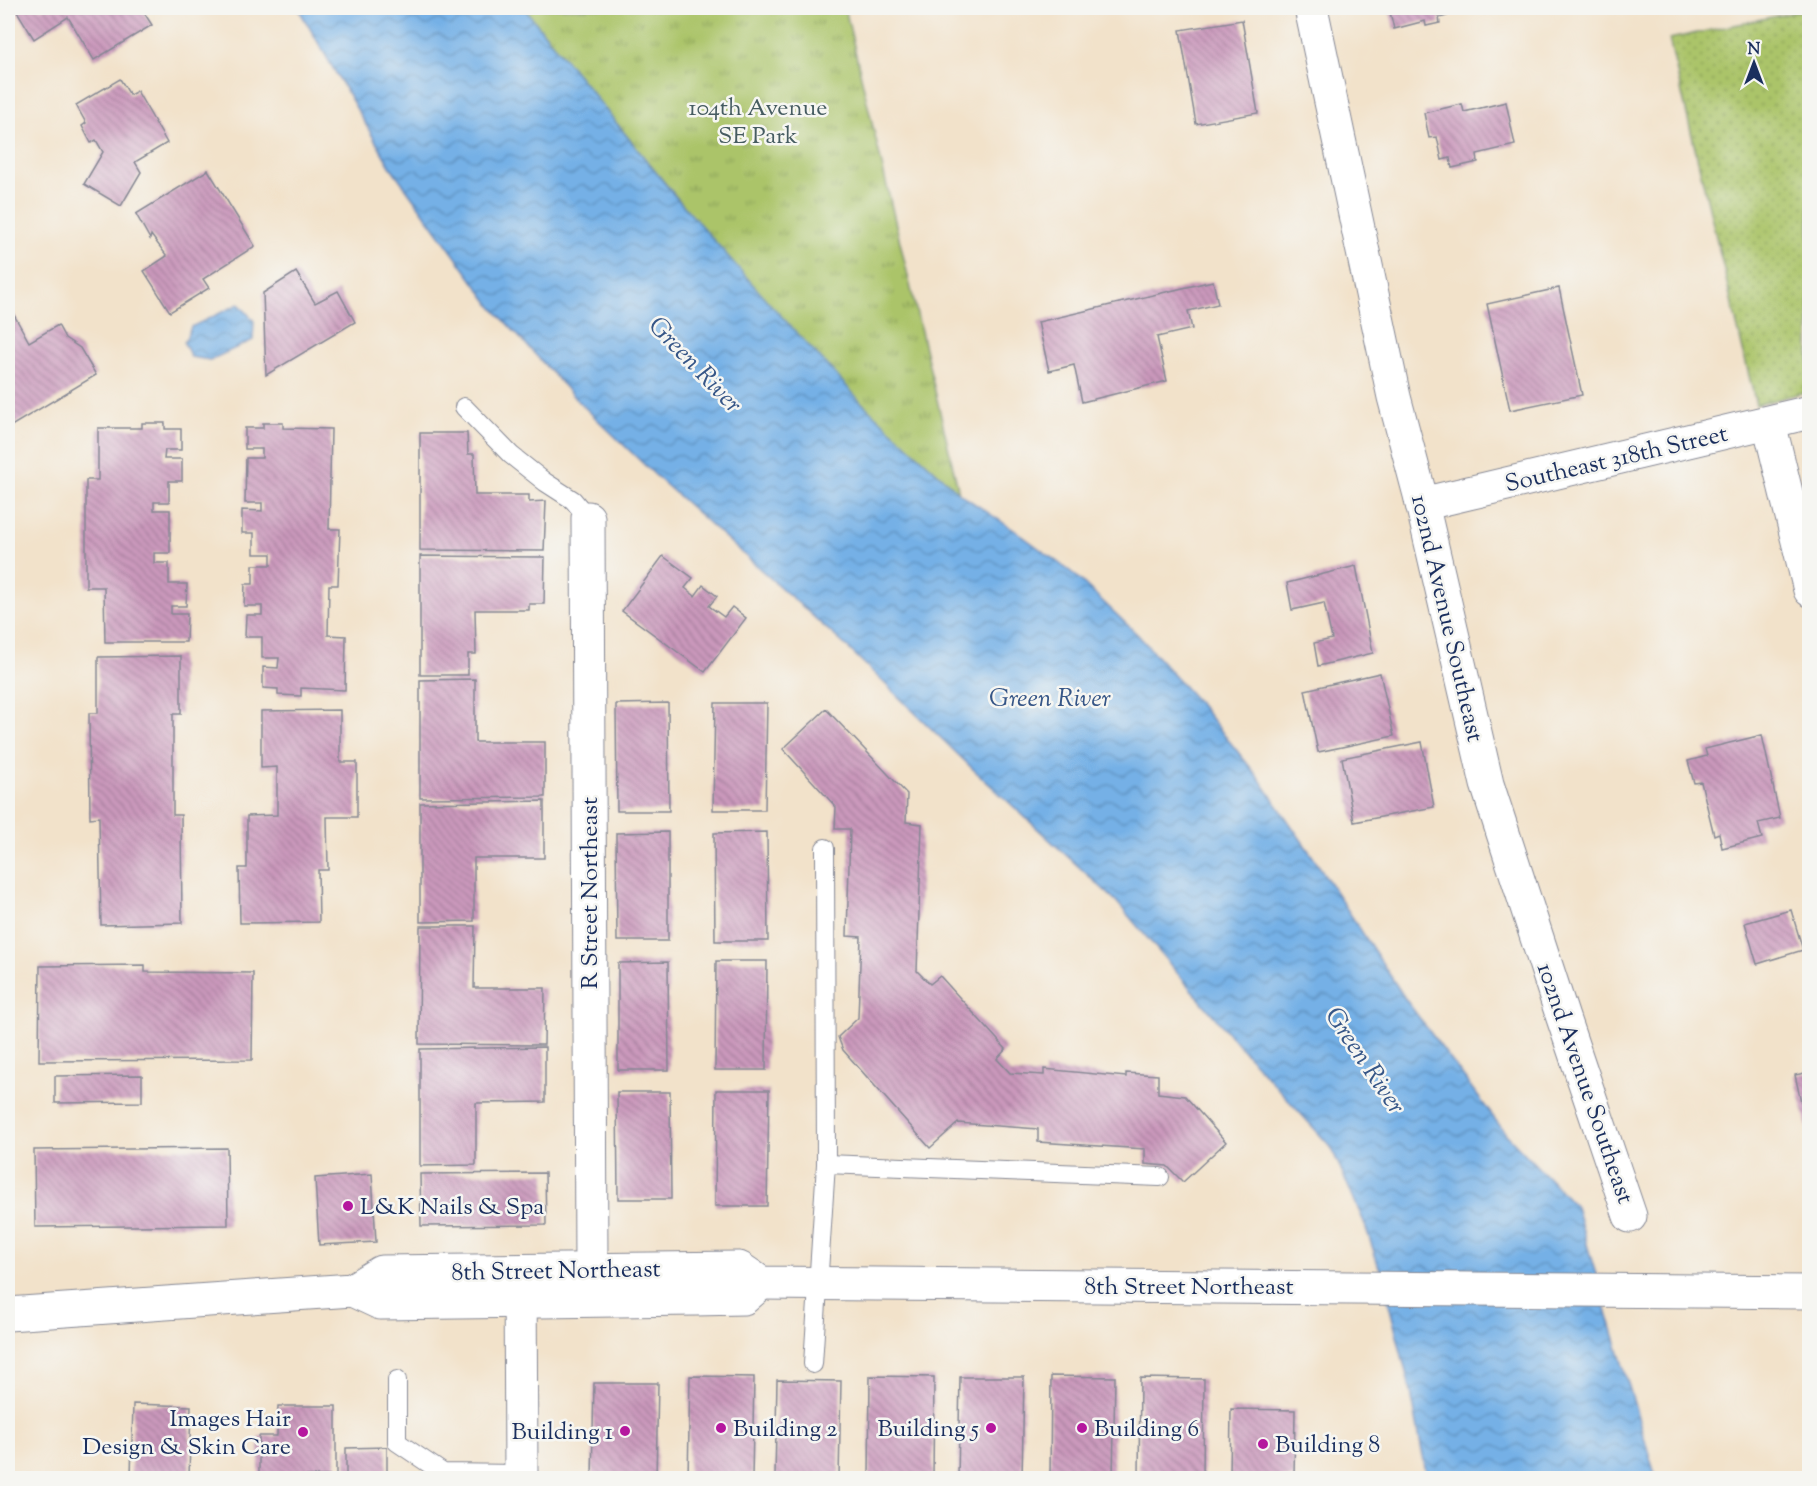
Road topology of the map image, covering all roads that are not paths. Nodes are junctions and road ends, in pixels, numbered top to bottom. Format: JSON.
{"nodes":[{"id":1,"x":1311,"y":8,"type":"edge"},
{"id":2,"x":464,"y":407,"type":"dead end"},
{"id":3,"x":1809,"y":412,"type":"edge"},
{"id":4,"x":1769,"y":423,"type":"junction"},
{"id":5,"x":1422,"y":504,"type":"junction"},
{"id":6,"x":588,"y":518,"type":"joint"},
{"id":7,"x":1809,"y":590,"type":"edge"},
{"id":8,"x":825,"y":848,"type":"dead end"},
{"id":9,"x":826,"y":1164,"type":"junction"},
{"id":10,"x":1160,"y":1177,"type":"dead end"},
{"id":11,"x":1630,"y":1216,"type":"dead end"},
{"id":12,"x":591,"y":1269,"type":"junction"},
{"id":13,"x":760,"y":1283,"type":"junction"},
{"id":14,"x":818,"y":1283,"type":"junction"},
{"id":15,"x":520,"y":1286,"type":"junction"},
{"id":16,"x":1809,"y":1292,"type":"edge"},
{"id":17,"x":8,"y":1314,"type":"edge"},
{"id":18,"x":813,"y":1364,"type":"dead end"},
{"id":19,"x":397,"y":1380,"type":"dead end"},
{"id":20,"x":521,"y":1476,"type":"edge"}],
"edges":[{"from":1,"to":5,"type":"street","name":"102nd Avenue Southeast"},
{"from":2,"to":6,"type":"lane"},
{"from":3,"to":4,"type":"street","name":"Southeast 318th Street"},
{"from":4,"to":5,"type":"street","name":"Southeast 318th Street"},
{"from":4,"to":7,"type":"street"},
{"from":5,"to":11,"type":"street","name":"102nd Avenue Southeast"},
{"from":6,"to":12,"type":"street","name":"R Street Northeast"},
{"from":8,"to":9,"type":"lane"},
{"from":9,"to":10,"type":"lane"},
{"from":9,"to":14,"type":"lane"},
{"from":12,"to":13,"type":"street","name":"8th Street Northeast"},
{"from":12,"to":15,"type":"street","name":"8th Street Northeast"},
{"from":13,"to":14,"type":"street","name":"8th Street Northeast"},
{"from":13,"to":15,"type":"street","name":"8th Street Northeast"},
{"from":14,"to":16,"type":"street","name":"8th Street Northeast"},
{"from":14,"to":18,"type":"lane"},
{"from":15,"to":17,"type":"street","name":"8th Street Northeast"},
{"from":15,"to":20,"type":"street"},
{"from":19,"to":20,"type":"lane"}]}
